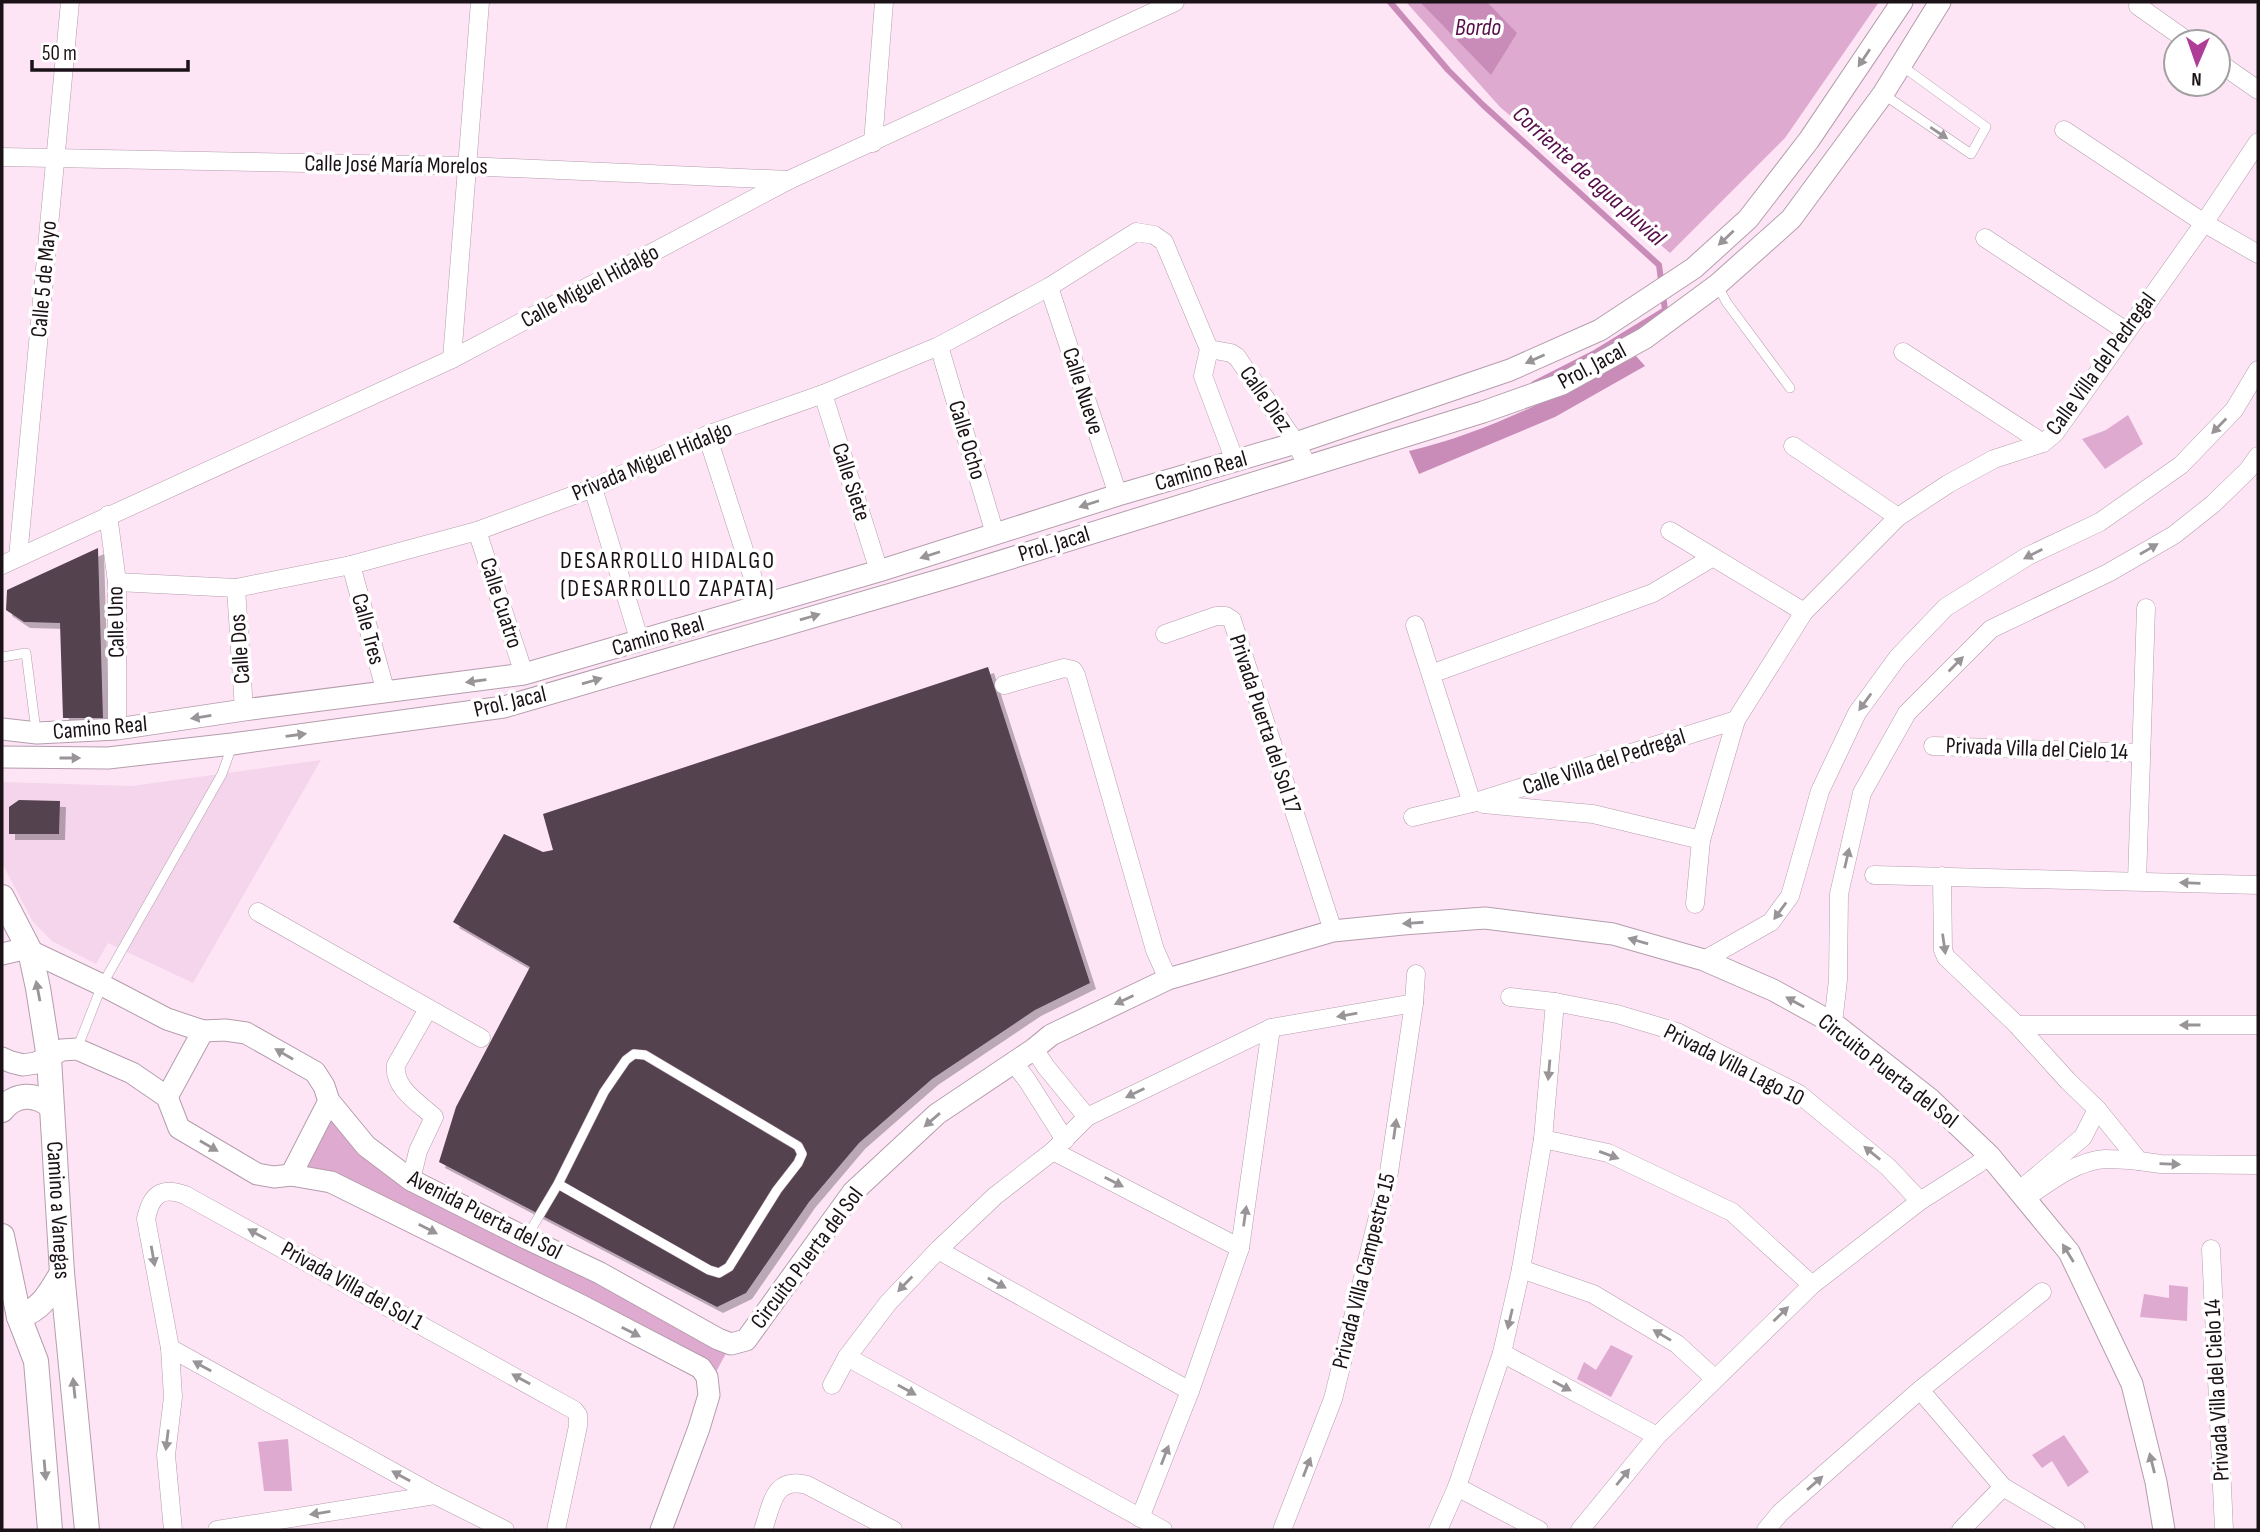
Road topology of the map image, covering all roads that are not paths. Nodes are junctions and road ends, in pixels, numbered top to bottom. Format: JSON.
{"nodes":[{"id":1,"x":70,"y":2,"type":"edge"},
{"id":2,"x":480,"y":2,"type":"edge"},
{"id":3,"x":884,"y":2,"type":"edge"},
{"id":4,"x":1175,"y":2,"type":"edge"},
{"id":5,"x":1902,"y":2,"type":"edge"},
{"id":6,"x":1940,"y":2,"type":"edge"},
{"id":7,"x":2138,"y":6,"type":"dead end"},
{"id":8,"x":2169,"y":28,"type":"edge"},
{"id":9,"x":1902,"y":66,"type":"junction"},
{"id":10,"x":2232,"y":72,"type":"edge"},
{"id":11,"x":2258,"y":90,"type":"edge"},
{"id":12,"x":1883,"y":94,"type":"junction"},
{"id":13,"x":2064,"y":131,"type":"dead end"},
{"id":14,"x":2258,"y":142,"type":"edge"},
{"id":15,"x":873,"y":143,"type":"junction"},
{"id":16,"x":2,"y":157,"type":"edge"},
{"id":17,"x":56,"y":157,"type":"junction"},
{"id":18,"x":466,"y":166,"type":"junction"},
{"id":19,"x":789,"y":180,"type":"junction"},
{"id":20,"x":2204,"y":223,"type":"junction"},
{"id":21,"x":1154,"y":235,"type":"joint"},
{"id":22,"x":1985,"y":238,"type":"dead end"},
{"id":23,"x":2258,"y":254,"type":"edge"},
{"id":24,"x":1717,"y":285,"type":"junction"},
{"id":25,"x":1049,"y":287,"type":"junction"},
{"id":26,"x":2126,"y":331,"type":"junction"},
{"id":27,"x":939,"y":346,"type":"junction"},
{"id":28,"x":1209,"y":349,"type":"junction"},
{"id":29,"x":1903,"y":352,"type":"dead end"},
{"id":30,"x":452,"y":359,"type":"junction"},
{"id":31,"x":2258,"y":370,"type":"edge"},
{"id":32,"x":1790,"y":388,"type":"dead end"},
{"id":33,"x":823,"y":394,"type":"junction"},
{"id":34,"x":707,"y":435,"type":"junction"},
{"id":35,"x":1296,"y":443,"type":"junction"},
{"id":36,"x":2043,"y":443,"type":"junction"},
{"id":37,"x":1793,"y":446,"type":"dead end"},
{"id":38,"x":2258,"y":456,"type":"edge"},
{"id":39,"x":1235,"y":461,"type":"junction"},
{"id":40,"x":1308,"y":467,"type":"junction"},
{"id":41,"x":593,"y":488,"type":"junction"},
{"id":42,"x":1118,"y":495,"type":"junction"},
{"id":43,"x":108,"y":515,"type":"junction"},
{"id":44,"x":1898,"y":517,"type":"junction"},
{"id":45,"x":477,"y":531,"type":"junction"},
{"id":46,"x":1670,"y":531,"type":"dead end"},
{"id":47,"x":995,"y":534,"type":"junction"},
{"id":48,"x":1713,"y":557,"type":"junction"},
{"id":49,"x":10,"y":561,"type":"edge"},
{"id":50,"x":351,"y":565,"type":"junction"},
{"id":51,"x":879,"y":571,"type":"junction"},
{"id":52,"x":117,"y":582,"type":"junction"},
{"id":53,"x":236,"y":588,"type":"junction"},
{"id":54,"x":762,"y":606,"type":"junction"},
{"id":55,"x":2146,"y":608,"type":"dead end"},
{"id":56,"x":1804,"y":612,"type":"junction"},
{"id":57,"x":1415,"y":625,"type":"dead end"},
{"id":58,"x":1165,"y":634,"type":"dead end"},
{"id":59,"x":640,"y":642,"type":"junction"},
{"id":60,"x":2,"y":657,"type":"edge"},
{"id":61,"x":524,"y":674,"type":"junction"},
{"id":62,"x":1431,"y":674,"type":"junction"},
{"id":63,"x":1004,"y":685,"type":"dead end"},
{"id":64,"x":386,"y":693,"type":"junction"},
{"id":65,"x":244,"y":710,"type":"junction"},
{"id":66,"x":1736,"y":720,"type":"junction"},
{"id":67,"x":2,"y":729,"type":"edge"},
{"id":68,"x":117,"y":730,"type":"junction"},
{"id":69,"x":37,"y":733,"type":"junction"},
{"id":70,"x":232,"y":744,"type":"junction"},
{"id":71,"x":1933,"y":746,"type":"dead end"},
{"id":72,"x":2141,"y":752,"type":"junction"},
{"id":73,"x":2,"y":757,"type":"edge"},
{"id":74,"x":1472,"y":803,"type":"junction"},
{"id":75,"x":1413,"y":817,"type":"dead end"},
{"id":76,"x":1701,"y":840,"type":"junction"},
{"id":77,"x":1874,"y":875,"type":"dead end"},
{"id":78,"x":1942,"y":876,"type":"junction"},
{"id":79,"x":2137,"y":881,"type":"junction"},
{"id":80,"x":2258,"y":885,"type":"edge"},
{"id":81,"x":2,"y":897,"type":"edge"},
{"id":82,"x":1695,"y":904,"type":"dead end"},
{"id":83,"x":258,"y":912,"type":"dead end"},
{"id":84,"x":1333,"y":931,"type":"junction"},
{"id":85,"x":30,"y":951,"type":"junction"},
{"id":86,"x":2,"y":954,"type":"edge"},
{"id":87,"x":1704,"y":960,"type":"junction"},
{"id":88,"x":1416,"y":974,"type":"dead end"},
{"id":89,"x":1168,"y":979,"type":"junction"},
{"id":90,"x":102,"y":985,"type":"junction"},
{"id":91,"x":1510,"y":997,"type":"dead end"},
{"id":92,"x":1555,"y":1002,"type":"junction"},
{"id":93,"x":1414,"y":1003,"type":"junction"},
{"id":94,"x":428,"y":1009,"type":"junction"},
{"id":95,"x":1833,"y":1023,"type":"junction"},
{"id":96,"x":2017,"y":1025,"type":"junction"},
{"id":97,"x":2258,"y":1025,"type":"edge"},
{"id":98,"x":1271,"y":1028,"type":"junction"},
{"id":99,"x":203,"y":1031,"type":"junction"},
{"id":100,"x":481,"y":1038,"type":"dead end"},
{"id":101,"x":77,"y":1049,"type":"junction"},
{"id":102,"x":1034,"y":1049,"type":"junction"},
{"id":103,"x":2,"y":1058,"type":"edge"},
{"id":104,"x":49,"y":1058,"type":"junction"},
{"id":105,"x":1013,"y":1062,"type":"junction"},
{"id":106,"x":167,"y":1097,"type":"junction"},
{"id":107,"x":329,"y":1101,"type":"junction"},
{"id":108,"x":51,"y":1106,"type":"junction"},
{"id":109,"x":2097,"y":1109,"type":"junction"},
{"id":110,"x":2,"y":1110,"type":"edge"},
{"id":111,"x":1087,"y":1116,"type":"junction"},
{"id":112,"x":1543,"y":1139,"type":"junction"},
{"id":113,"x":1059,"y":1145,"type":"junction"},
{"id":114,"x":1984,"y":1159,"type":"junction"},
{"id":115,"x":2138,"y":1160,"type":"junction"},
{"id":116,"x":2258,"y":1165,"type":"edge"},
{"id":117,"x":2049,"y":1174,"type":"junction"},
{"id":118,"x":291,"y":1175,"type":"junction"},
{"id":119,"x":411,"y":1180,"type":"junction"},
{"id":120,"x":558,"y":1184,"type":"junction"},
{"id":121,"x":2022,"y":1194,"type":"junction"},
{"id":122,"x":1920,"y":1201,"type":"junction"},
{"id":123,"x":2,"y":1236,"type":"edge"},
{"id":124,"x":526,"y":1238,"type":"junction"},
{"id":125,"x":1240,"y":1248,"type":"junction"},
{"id":126,"x":2211,"y":1249,"type":"dead end"},
{"id":127,"x":938,"y":1250,"type":"junction"},
{"id":128,"x":1521,"y":1269,"type":"junction"},
{"id":129,"x":62,"y":1273,"type":"junction"},
{"id":130,"x":600,"y":1273,"type":"junction"},
{"id":131,"x":1812,"y":1285,"type":"junction"},
{"id":132,"x":2042,"y":1292,"type":"dead end"},
{"id":133,"x":582,"y":1306,"type":"junction"},
{"id":134,"x":10,"y":1318,"type":"edge"},
{"id":135,"x":731,"y":1344,"type":"joint"},
{"id":136,"x":170,"y":1348,"type":"junction"},
{"id":137,"x":1502,"y":1353,"type":"junction"},
{"id":138,"x":847,"y":1357,"type":"junction"},
{"id":139,"x":1714,"y":1378,"type":"junction"},
{"id":140,"x":832,"y":1385,"type":"dead end"},
{"id":141,"x":1920,"y":1390,"type":"junction"},
{"id":142,"x":1190,"y":1391,"type":"junction"},
{"id":143,"x":1657,"y":1436,"type":"junction"},
{"id":144,"x":2003,"y":1487,"type":"junction"},
{"id":145,"x":1457,"y":1488,"type":"junction"},
{"id":146,"x":435,"y":1495,"type":"junction"},
{"id":147,"x":1140,"y":1518,"type":"junction"},
{"id":148,"x":50,"y":1530,"type":"edge"},
{"id":149,"x":87,"y":1530,"type":"edge"},
{"id":150,"x":173,"y":1530,"type":"edge"},
{"id":151,"x":217,"y":1530,"type":"edge"},
{"id":152,"x":505,"y":1530,"type":"edge"},
{"id":153,"x":556,"y":1530,"type":"edge"},
{"id":154,"x":661,"y":1530,"type":"edge"},
{"id":155,"x":763,"y":1530,"type":"edge"},
{"id":156,"x":893,"y":1530,"type":"edge"},
{"id":157,"x":1163,"y":1530,"type":"edge"},
{"id":158,"x":1282,"y":1530,"type":"edge"},
{"id":159,"x":1438,"y":1530,"type":"edge"},
{"id":160,"x":1539,"y":1530,"type":"edge"},
{"id":161,"x":1580,"y":1530,"type":"edge"},
{"id":162,"x":1766,"y":1530,"type":"edge"},
{"id":163,"x":1961,"y":1530,"type":"edge"},
{"id":164,"x":2076,"y":1530,"type":"edge"},
{"id":165,"x":2164,"y":1530,"type":"edge"},
{"id":166,"x":2224,"y":1530,"type":"edge"}],
"edges":[{"from":1,"to":17,"type":"street","name":"Calle 5 de Mayo"},
{"from":2,"to":18,"type":"street"},
{"from":3,"to":15,"type":"street"},
{"from":4,"to":15,"type":"street","name":"Calle Miguel Hidalgo"},
{"from":5,"to":35,"type":"street","name":"Prol. Jacal","one_way":true},
{"from":6,"to":9,"type":"street","name":"Prol. Jacal"},
{"from":7,"to":8,"type":"street"},
{"from":9,"to":12,"type":"street","name":"Prol. Jacal"},
{"from":12,"to":9,"type":"lane","one_way":true},
{"from":10,"to":11,"type":"street"},
{"from":12,"to":24,"type":"street","name":"Prol. Jacal"},
{"from":13,"to":20,"type":"street"},
{"from":14,"to":20,"type":"street","name":"Calle Villa del Pedregal"},
{"from":15,"to":19,"type":"street","name":"Calle Miguel Hidalgo"},
{"from":16,"to":17,"type":"street","name":"Calle José María Morelos"},
{"from":17,"to":18,"type":"street","name":"Calle José María Morelos"},
{"from":17,"to":49,"type":"street","name":"Calle 5 de Mayo"},
{"from":18,"to":19,"type":"street","name":"Calle José María Morelos"},
{"from":18,"to":30,"type":"street"},
{"from":19,"to":30,"type":"street","name":"Calle Miguel Hidalgo"},
{"from":20,"to":23,"type":"street"},
{"from":20,"to":26,"type":"street","name":"Calle Villa del Pedregal"},
{"from":21,"to":25,"type":"street","name":"Privada Miguel Hidalgo"},
{"from":21,"to":28,"type":"street","name":"Calle Diez"},
{"from":22,"to":26,"type":"street"},
{"from":24,"to":32,"type":"lane"},
{"from":24,"to":40,"type":"street","name":"Prol. Jacal"},
{"from":25,"to":27,"type":"street","name":"Privada Miguel Hidalgo"},
{"from":25,"to":42,"type":"street","name":"Calle Nueve"},
{"from":26,"to":36,"type":"street","name":"Calle Villa del Pedregal"},
{"from":27,"to":33,"type":"street","name":"Privada Miguel Hidalgo"},
{"from":27,"to":47,"type":"street","name":"Calle Ocho"},
{"from":28,"to":35,"type":"street","name":"Calle Diez"},
{"from":28,"to":39,"type":"street","name":"Calle Diez"},
{"from":29,"to":36,"type":"street"},
{"from":30,"to":43,"type":"street","name":"Calle Miguel Hidalgo"},
{"from":31,"to":87,"type":"street","one_way":true},
{"from":33,"to":34,"type":"street","name":"Privada Miguel Hidalgo"},
{"from":33,"to":51,"type":"street","name":"Calle Siete"},
{"from":34,"to":41,"type":"street","name":"Privada Miguel Hidalgo"},
{"from":34,"to":54,"type":"street"},
{"from":35,"to":39,"type":"street","name":"Camino Real"},
{"from":35,"to":40,"type":"street","name":"Calle Diez"},
{"from":36,"to":44,"type":"street","name":"Calle Villa del Pedregal"},
{"from":37,"to":44,"type":"street"},
{"from":95,"to":38,"type":"street","one_way":true},
{"from":39,"to":42,"type":"street","name":"Camino Real"},
{"from":70,"to":40,"type":"street","name":"Prol. Jacal","one_way":true},
{"from":41,"to":45,"type":"street","name":"Privada Miguel Hidalgo"},
{"from":41,"to":59,"type":"street"},
{"from":42,"to":47,"type":"street","name":"Camino Real","one_way":true},
{"from":43,"to":49,"type":"street","name":"Calle Miguel Hidalgo"},
{"from":43,"to":52,"type":"street","name":"Calle Uno"},
{"from":44,"to":56,"type":"street","name":"Calle Villa del Pedregal"},
{"from":45,"to":50,"type":"street","name":"Privada Miguel Hidalgo"},
{"from":45,"to":61,"type":"street","name":"Calle Cuatro"},
{"from":46,"to":48,"type":"street"},
{"from":47,"to":51,"type":"street","name":"Camino Real","one_way":true},
{"from":48,"to":56,"type":"street"},
{"from":48,"to":62,"type":"street"},
{"from":50,"to":53,"type":"street","name":"Privada Miguel Hidalgo"},
{"from":50,"to":64,"type":"street","name":"Calle Tres"},
{"from":51,"to":54,"type":"street","name":"Camino Real"},
{"from":52,"to":53,"type":"street","name":"Privada Miguel Hidalgo"},
{"from":52,"to":68,"type":"street","name":"Calle Uno"},
{"from":53,"to":65,"type":"street","name":"Calle Dos"},
{"from":54,"to":59,"type":"street","name":"Camino Real"},
{"from":55,"to":72,"type":"street","name":"Privada Villa del Cielo 14"},
{"from":56,"to":66,"type":"street","name":"Calle Villa del Pedregal"},
{"from":57,"to":62,"type":"street"},
{"from":58,"to":84,"type":"street","name":"Privada Puerta del Sol 17"},
{"from":59,"to":61,"type":"street","name":"Camino Real"},
{"from":60,"to":69,"type":"lane"},
{"from":61,"to":64,"type":"street","name":"Camino Real","one_way":true},
{"from":62,"to":74,"type":"street"},
{"from":63,"to":89,"type":"street"},
{"from":64,"to":65,"type":"street","name":"Camino Real"},
{"from":65,"to":68,"type":"street","name":"Camino Real","one_way":true},
{"from":66,"to":74,"type":"street","name":"Calle Villa del Pedregal"},
{"from":66,"to":76,"type":"street","name":"Calle Villa del Pedregal"},
{"from":67,"to":69,"type":"street","name":"Camino Real"},
{"from":68,"to":69,"type":"street","name":"Camino Real"},
{"from":73,"to":70,"type":"street","name":"Prol. Jacal","one_way":true},
{"from":70,"to":90,"type":"lane"},
{"from":71,"to":72,"type":"street","name":"Privada Villa del Cielo 14"},
{"from":72,"to":79,"type":"street","name":"Privada Villa del Cielo 14"},
{"from":74,"to":75,"type":"street","name":"Calle Villa del Pedregal"},
{"from":74,"to":76,"type":"street","name":"Calle Villa del Pedregal"},
{"from":76,"to":82,"type":"street","name":"Calle Villa del Pedregal"},
{"from":77,"to":78,"type":"street"},
{"from":78,"to":79,"type":"street"},
{"from":78,"to":96,"type":"street","one_way":true},
{"from":80,"to":79,"type":"street","one_way":true},
{"from":81,"to":85,"type":"main road","name":"Camino a Vanegas"},
{"from":83,"to":94,"type":"street"},
{"from":87,"to":84,"type":"street","name":"Circuito Puerta del Sol","one_way":true},
{"from":84,"to":89,"type":"street","name":"Circuito Puerta del Sol"},
{"from":85,"to":86,"type":"street"},
{"from":85,"to":90,"type":"street","name":"Avenida Puerta del Sol"},
{"from":104,"to":85,"type":"main road","name":"Camino a Vanegas","one_way":true},
{"from":95,"to":87,"type":"street","name":"Circuito Puerta del Sol","one_way":true},
{"from":88,"to":93,"type":"street","name":"Privada Villa Campestre 15"},
{"from":89,"to":102,"type":"street","name":"Circuito Puerta del Sol","one_way":true},
{"from":90,"to":99,"type":"street","name":"Avenida Puerta del Sol"},
{"from":90,"to":101,"type":"lane"},
{"from":91,"to":92,"type":"street","name":"Privada Villa Lago 10"},
{"from":92,"to":112,"type":"street","one_way":true},
{"from":122,"to":92,"type":"street","name":"Privada Villa Lago 10","one_way":true},
{"from":93,"to":98,"type":"street","one_way":true},
{"from":158,"to":93,"type":"street","name":"Privada Villa Campestre 15","one_way":true},
{"from":94,"to":100,"type":"street"},
{"from":94,"to":119,"type":"street"},
{"from":95,"to":114,"type":"street","name":"Circuito Puerta del Sol"},
{"from":97,"to":96,"type":"street","one_way":true},
{"from":96,"to":109,"type":"street"},
{"from":98,"to":111,"type":"street","one_way":true},
{"from":125,"to":98,"type":"street","one_way":true},
{"from":99,"to":106,"type":"street"},
{"from":107,"to":99,"type":"street","name":"Avenida Puerta del Sol","one_way":true},
{"from":101,"to":104,"type":"street"},
{"from":101,"to":106,"type":"street"},
{"from":102,"to":105,"type":"street","name":"Circuito Puerta del Sol"},
{"from":102,"to":111,"type":"street"},
{"from":103,"to":104,"type":"street"},
{"from":104,"to":108,"type":"main road","name":"Camino a Vanegas"},
{"from":105,"to":113,"type":"street"},
{"from":105,"to":135,"type":"street","name":"Circuito Puerta del Sol","one_way":true},
{"from":106,"to":118,"type":"street","name":"Avenida Puerta del Sol","one_way":true},
{"from":107,"to":118,"type":"street"},
{"from":107,"to":119,"type":"street","name":"Avenida Puerta del Sol"},
{"from":108,"to":110,"type":"main road"},
{"from":108,"to":129,"type":"main road","name":"Camino a Vanegas"},
{"from":109,"to":115,"type":"street"},
{"from":109,"to":117,"type":"street"},
{"from":111,"to":113,"type":"street"},
{"from":112,"to":128,"type":"street"},
{"from":112,"to":131,"type":"street","one_way":true},
{"from":113,"to":125,"type":"street","one_way":true},
{"from":113,"to":127,"type":"street"},
{"from":114,"to":121,"type":"street","name":"Circuito Puerta del Sol"},
{"from":114,"to":122,"type":"street"},
{"from":115,"to":116,"type":"street","one_way":true},
{"from":115,"to":117,"type":"street"},
{"from":117,"to":121,"type":"street"},
{"from":118,"to":133,"type":"street","name":"Avenida Puerta del Sol","one_way":true},
{"from":119,"to":124,"type":"street","name":"Avenida Puerta del Sol"},
{"from":120,"to":120,"type":"lane"},
{"from":120,"to":124,"type":"lane"},
{"from":165,"to":121,"type":"street","name":"Circuito Puerta del Sol","one_way":true},
{"from":122,"to":131,"type":"street"},
{"from":123,"to":134,"type":"main road"},
{"from":124,"to":130,"type":"street","name":"Avenida Puerta del Sol"},
{"from":125,"to":142,"type":"street"},
{"from":126,"to":166,"type":"street","name":"Privada Villa del Cielo 14"},
{"from":127,"to":138,"type":"street","one_way":true},
{"from":127,"to":142,"type":"street","one_way":true},
{"from":128,"to":137,"type":"street","one_way":true},
{"from":139,"to":128,"type":"street","one_way":true},
{"from":129,"to":134,"type":"main road"},
{"from":149,"to":129,"type":"main road","name":"Camino a Vanegas","one_way":true},
{"from":130,"to":133,"type":"street"},
{"from":130,"to":135,"type":"street","name":"Avenida Puerta del Sol"},
{"from":139,"to":131,"type":"street","one_way":true},
{"from":132,"to":141,"type":"street"},
{"from":133,"to":154,"type":"street","name":"Avenida Puerta del Sol","one_way":true},
{"from":134,"to":148,"type":"main road","one_way":true},
{"from":146,"to":136,"type":"street","one_way":true},
{"from":136,"to":150,"type":"street","name":"Privada Villa del Sol 1","one_way":true},
{"from":153,"to":136,"type":"street","name":"Privada Villa del Sol 1","one_way":true},
{"from":137,"to":143,"type":"street","one_way":true},
{"from":137,"to":145,"type":"street"},
{"from":138,"to":140,"type":"street"},
{"from":138,"to":147,"type":"street","one_way":true},
{"from":139,"to":143,"type":"street"},
{"from":141,"to":144,"type":"street"},
{"from":162,"to":141,"type":"street","one_way":true},
{"from":147,"to":142,"type":"street","one_way":true},
{"from":161,"to":143,"type":"street","one_way":true},
{"from":144,"to":163,"type":"street"},
{"from":144,"to":164,"type":"street"},
{"from":145,"to":159,"type":"street"},
{"from":145,"to":160,"type":"street"},
{"from":146,"to":151,"type":"street","one_way":true},
{"from":146,"to":152,"type":"street"},
{"from":147,"to":157,"type":"street"},
{"from":155,"to":156,"type":"street"}]}
